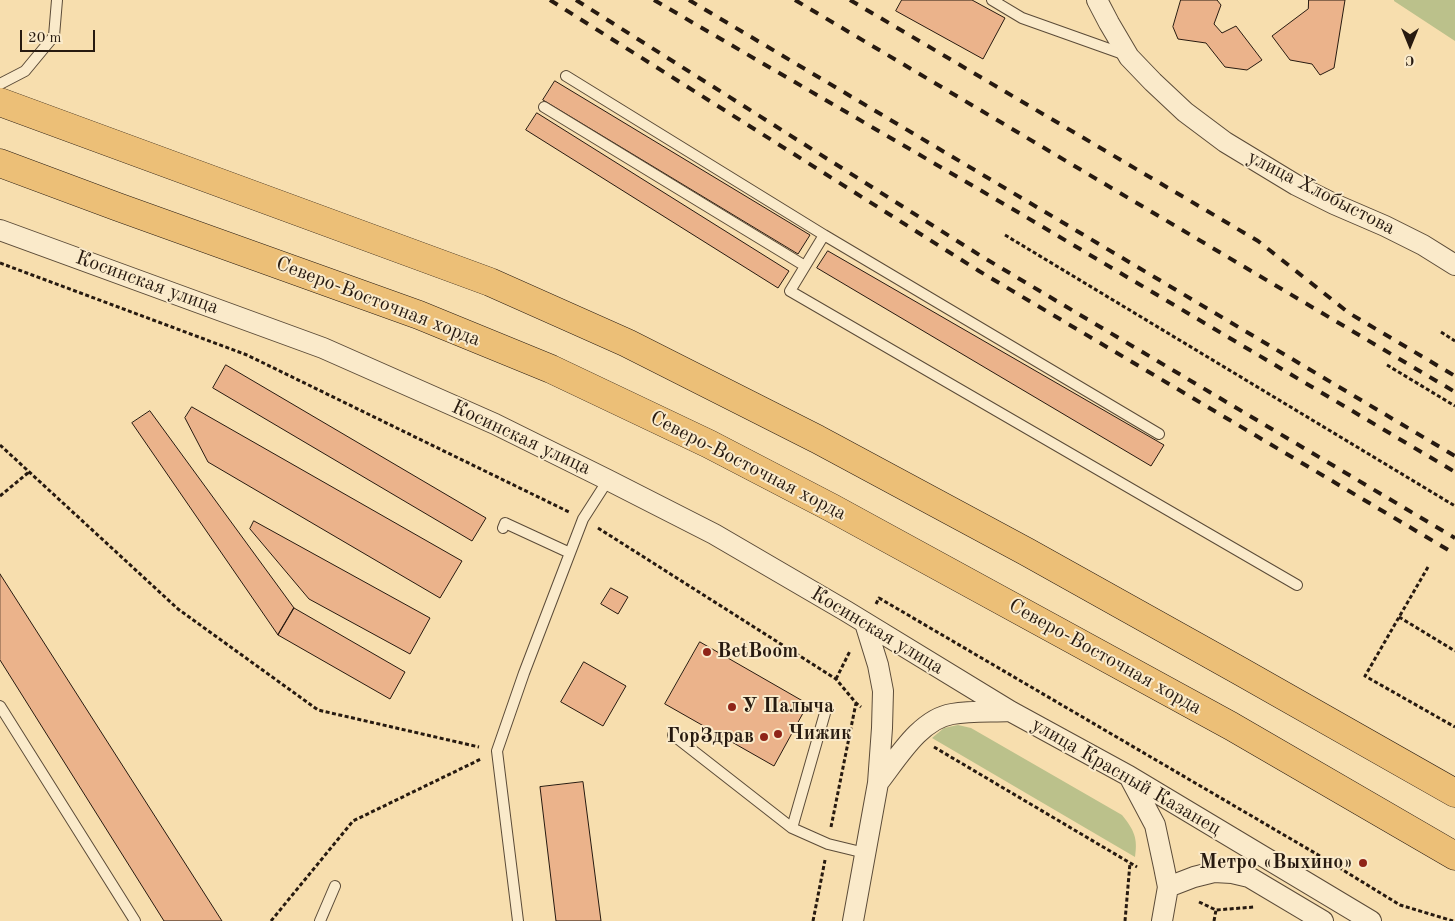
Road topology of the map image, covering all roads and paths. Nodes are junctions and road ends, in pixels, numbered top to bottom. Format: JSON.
{"nodes":[{"id":1,"x":57,"y":0,"type":"edge"},
{"id":2,"x":992,"y":0,"type":"edge"},
{"id":3,"x":1098,"y":0,"type":"edge"},
{"id":4,"x":1129,"y":56,"type":"junction"},
{"id":5,"x":566,"y":76,"type":"dead end"},
{"id":6,"x":0,"y":84,"type":"edge"},
{"id":7,"x":0,"y":102,"type":"edge"},
{"id":8,"x":544,"y":107,"type":"dead end"},
{"id":9,"x":0,"y":163,"type":"edge"},
{"id":10,"x":0,"y":230,"type":"edge"},
{"id":11,"x":824,"y":235,"type":"junction"},
{"id":12,"x":1004,"y":235,"type":"dead end"},
{"id":13,"x":0,"y":262,"type":"edge"},
{"id":14,"x":1455,"y":265,"type":"edge"},
{"id":15,"x":805,"y":266,"type":"junction"},
{"id":16,"x":1441,"y":332,"type":"dead end"},
{"id":17,"x":1455,"y":340,"type":"edge"},
{"id":18,"x":1387,"y":365,"type":"dead end"},
{"id":19,"x":1455,"y":406,"type":"edge"},
{"id":20,"x":1159,"y":434,"type":"dead end"},
{"id":21,"x":0,"y":445,"type":"edge"},
{"id":22,"x":29,"y":472,"type":"junction"},
{"id":23,"x":608,"y":480,"type":"junction"},
{"id":24,"x":0,"y":496,"type":"edge"},
{"id":25,"x":1455,"y":506,"type":"edge"},
{"id":26,"x":583,"y":519,"type":"junction"},
{"id":27,"x":503,"y":528,"type":"dead end"},
{"id":28,"x":570,"y":553,"type":"junction"},
{"id":29,"x":1428,"y":567,"type":"dead end"},
{"id":30,"x":1297,"y":585,"type":"dead end"},
{"id":31,"x":1399,"y":617,"type":"junction"},
{"id":32,"x":864,"y":623,"type":"junction"},
{"id":33,"x":1455,"y":651,"type":"edge"},
{"id":34,"x":856,"y":703,"type":"junction"},
{"id":35,"x":0,"y":706,"type":"edge"},
{"id":36,"x":864,"y":709,"type":"dead end"},
{"id":37,"x":1010,"y":711,"type":"junction"},
{"id":38,"x":825,"y":713,"type":"dead end"},
{"id":39,"x":1455,"y":727,"type":"edge"},
{"id":40,"x":674,"y":735,"type":"dead end"},
{"id":41,"x":929,"y":744,"type":"dead end"},
{"id":42,"x":497,"y":751,"type":"junction"},
{"id":43,"x":1129,"y":776,"type":"junction"},
{"id":44,"x":878,"y":783,"type":"junction"},
{"id":45,"x":1455,"y":793,"type":"edge"},
{"id":46,"x":792,"y":828,"type":"junction"},
{"id":47,"x":828,"y":844,"type":"junction"},
{"id":48,"x":865,"y":853,"type":"junction"},
{"id":49,"x":1455,"y":856,"type":"edge"},
{"id":50,"x":1130,"y":863,"type":"junction"},
{"id":51,"x":1137,"y":867,"type":"dead end"},
{"id":52,"x":335,"y":886,"type":"dead end"},
{"id":53,"x":1168,"y":887,"type":"junction"},
{"id":54,"x":1199,"y":902,"type":"dead end"},
{"id":55,"x":1255,"y":907,"type":"dead end"},
{"id":56,"x":1216,"y":910,"type":"junction"},
{"id":57,"x":135,"y":921,"type":"edge"},
{"id":58,"x":271,"y":921,"type":"edge"},
{"id":59,"x":320,"y":921,"type":"edge"},
{"id":60,"x":518,"y":921,"type":"edge"},
{"id":61,"x":813,"y":921,"type":"edge"},
{"id":62,"x":852,"y":921,"type":"edge"},
{"id":63,"x":1124,"y":921,"type":"edge"},
{"id":64,"x":1162,"y":921,"type":"edge"},
{"id":65,"x":1214,"y":921,"type":"edge"},
{"id":66,"x":1323,"y":921,"type":"edge"},
{"id":67,"x":1371,"y":921,"type":"edge"}],
"edges":[{"from":1,"to":6,"type":"lane"},
{"from":2,"to":4,"type":"lane"},
{"from":3,"to":4,"type":"street","name":"улица Хлобыстова"},
{"from":4,"to":14,"type":"street","name":"улица Хлобыстова"},
{"from":5,"to":11,"type":"lane"},
{"from":7,"to":45,"type":"main road"},
{"from":8,"to":15,"type":"lane"},
{"from":9,"to":49,"type":"main road","name":"Северо-Восточная хорда"},
{"from":10,"to":23,"type":"street","name":"Косинская улица"},
{"from":11,"to":15,"type":"lane"},
{"from":11,"to":20,"type":"lane"},
{"from":12,"to":25,"type":"path"},
{"from":13,"to":26,"type":"path"},
{"from":15,"to":30,"type":"lane"},
{"from":16,"to":17,"type":"path"},
{"from":18,"to":19,"type":"path"},
{"from":21,"to":22,"type":"path"},
{"from":22,"to":24,"type":"path"},
{"from":22,"to":42,"type":"path"},
{"from":23,"to":26,"type":"lane"},
{"from":23,"to":32,"type":"street","name":"Косинская улица"},
{"from":26,"to":28,"type":"lane"},
{"from":26,"to":34,"type":"path"},
{"from":27,"to":28,"type":"lane"},
{"from":28,"to":42,"type":"lane"},
{"from":29,"to":31,"type":"path"},
{"from":31,"to":33,"type":"path"},
{"from":31,"to":39,"type":"path"},
{"from":32,"to":37,"type":"street","name":"Косинская улица"},
{"from":32,"to":44,"type":"street"},
{"from":34,"to":36,"type":"path"},
{"from":34,"to":47,"type":"path"},
{"from":35,"to":57,"type":"lane"},
{"from":37,"to":43,"type":"street","name":"улица Красный Казанец"},
{"from":37,"to":44,"type":"street"},
{"from":38,"to":46,"type":"lane"},
{"from":40,"to":46,"type":"lane"},
{"from":41,"to":50,"type":"path"},
{"from":42,"to":58,"type":"path"},
{"from":42,"to":60,"type":"lane"},
{"from":43,"to":53,"type":"street"},
{"from":43,"to":67,"type":"street","name":"улица Красный Казанец"},
{"from":44,"to":48,"type":"street"},
{"from":46,"to":47,"type":"lane"},
{"from":47,"to":48,"type":"lane"},
{"from":47,"to":61,"type":"path"},
{"from":48,"to":62,"type":"street"},
{"from":50,"to":51,"type":"path"},
{"from":50,"to":63,"type":"path"},
{"from":52,"to":59,"type":"lane"},
{"from":53,"to":64,"type":"street"},
{"from":53,"to":66,"type":"street"},
{"from":54,"to":56,"type":"path"},
{"from":55,"to":56,"type":"path"},
{"from":56,"to":65,"type":"path"}]}
